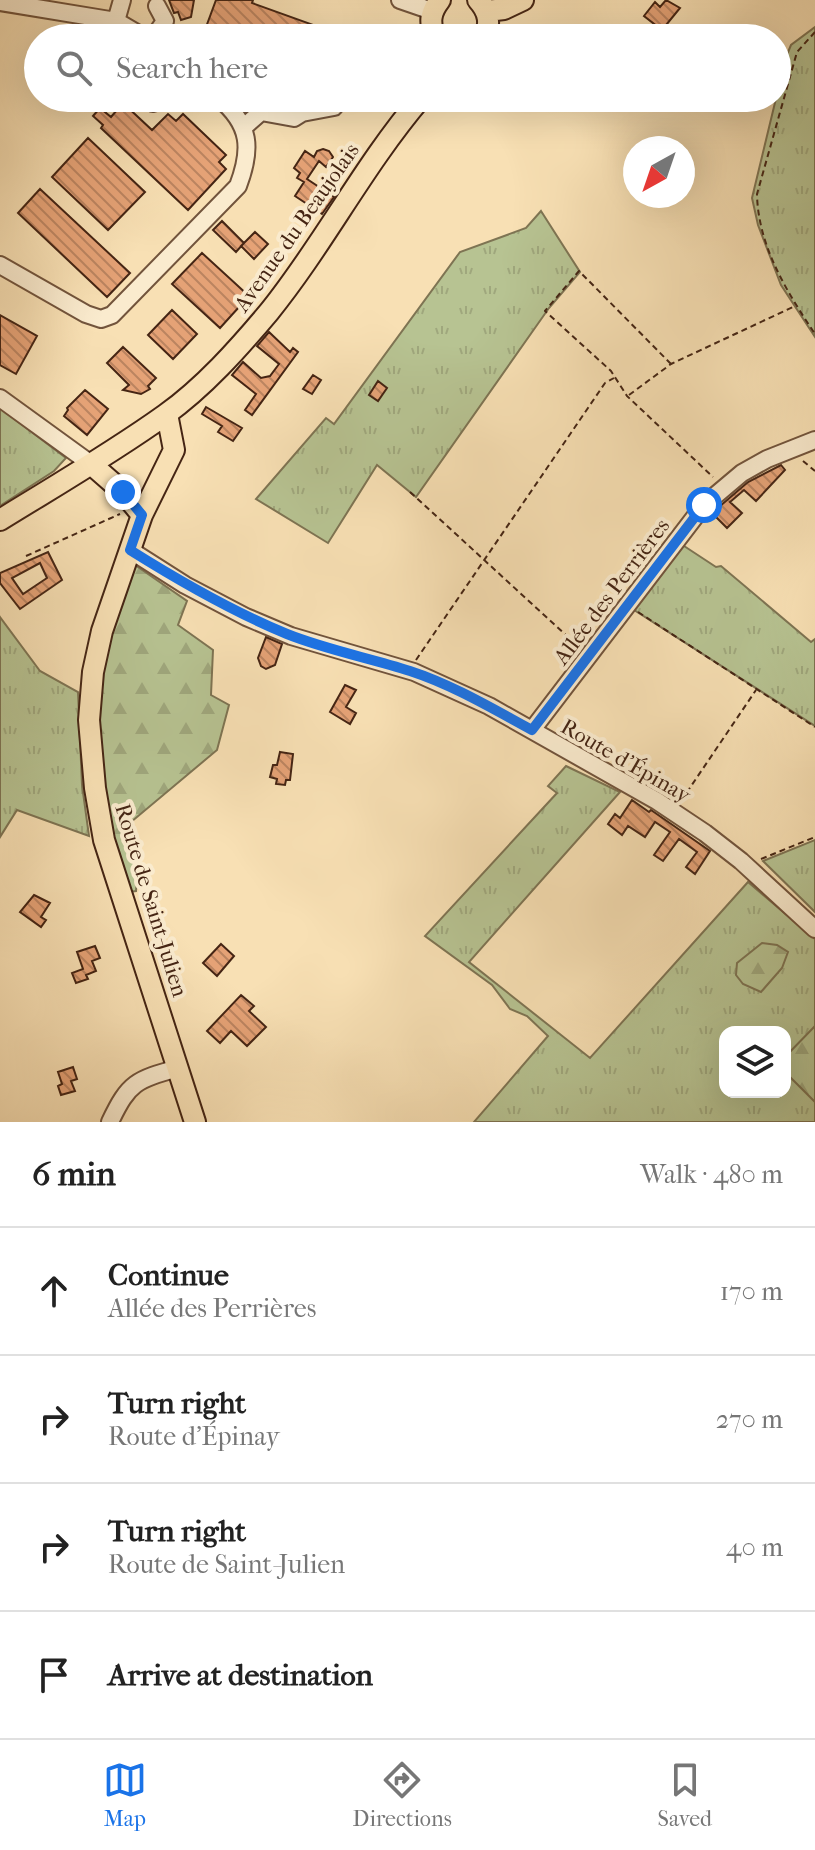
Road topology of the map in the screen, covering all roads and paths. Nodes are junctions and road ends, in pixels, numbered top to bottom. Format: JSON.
{"nodes":[{"id":1,"x":122,"y":0,"type":"edge"},
{"id":2,"x":400,"y":0,"type":"edge"},
{"id":3,"x":523,"y":0,"type":"edge"},
{"id":4,"x":0,"y":2,"type":"edge"},
{"id":5,"x":436,"y":5,"type":"edge"},
{"id":6,"x":157,"y":6,"type":"dead end"},
{"id":7,"x":482,"y":6,"type":"edge"},
{"id":8,"x":116,"y":21,"type":"junction"},
{"id":9,"x":121,"y":24,"type":"edge"},
{"id":10,"x":163,"y":24,"type":"edge"},
{"id":11,"x":815,"y":32,"type":"edge"},
{"id":12,"x":791,"y":73,"type":"edge"},
{"id":13,"x":234,"y":112,"type":"edge"},
{"id":14,"x":261,"y":112,"type":"joint"},
{"id":15,"x":299,"y":112,"type":"edge"},
{"id":16,"x":410,"y":112,"type":"edge"},
{"id":17,"x":780,"y":112,"type":"edge"},
{"id":18,"x":244,"y":127,"type":"junction"},
{"id":19,"x":0,"y":265,"type":"edge"},
{"id":20,"x":796,"y":306,"type":"junction"},
{"id":21,"x":815,"y":334,"type":"edge"},
{"id":22,"x":671,"y":364,"type":"junction"},
{"id":23,"x":615,"y":377,"type":"junction"},
{"id":24,"x":627,"y":396,"type":"junction"},
{"id":25,"x":0,"y":398,"type":"edge"},
{"id":26,"x":167,"y":414,"type":"junction"},
{"id":27,"x":815,"y":440,"type":"edge"},
{"id":28,"x":91,"y":464,"type":"junction"},
{"id":29,"x":728,"y":484,"type":"junction"},
{"id":30,"x":410,"y":492,"type":"dead end"},
{"id":31,"x":139,"y":511,"type":"junction"},
{"id":32,"x":0,"y":520,"type":"edge"},
{"id":33,"x":130,"y":550,"type":"junction"},
{"id":34,"x":26,"y":556,"type":"dead end"},
{"id":35,"x":483,"y":561,"type":"junction"},
{"id":36,"x":628,"y":605,"type":"junction"},
{"id":37,"x":589,"y":656,"type":"junction"},
{"id":38,"x":412,"y":671,"type":"junction"},
{"id":39,"x":757,"y":689,"type":"junction"},
{"id":40,"x":815,"y":727,"type":"edge"},
{"id":41,"x":532,"y":730,"type":"junction"},
{"id":42,"x":673,"y":812,"type":"junction"},
{"id":43,"x":815,"y":837,"type":"edge"},
{"id":44,"x":749,"y":868,"type":"junction"},
{"id":45,"x":815,"y":929,"type":"edge"},
{"id":46,"x":178,"y":1068,"type":"junction"},
{"id":47,"x":110,"y":1122,"type":"edge"},
{"id":48,"x":195,"y":1122,"type":"edge"}],
"edges":[{"from":1,"to":8,"type":"street"},
{"from":2,"to":5,"type":"street"},
{"from":3,"to":7,"type":"main road"},
{"from":4,"to":8,"type":"street"},
{"from":6,"to":10,"type":"street"},
{"from":8,"to":9,"type":"street"},
{"from":11,"to":12,"type":"path"},
{"from":13,"to":18,"type":"street"},
{"from":14,"to":15,"type":"street"},
{"from":14,"to":18,"type":"street"},
{"from":16,"to":26,"type":"main road","name":"Avenue du Beaujolais"},
{"from":17,"to":20,"type":"path"},
{"from":18,"to":19,"type":"street"},
{"from":20,"to":21,"type":"path"},
{"from":20,"to":22,"type":"path"},
{"from":22,"to":23,"type":"path"},
{"from":22,"to":24,"type":"path"},
{"from":23,"to":24,"type":"path"},
{"from":23,"to":35,"type":"path"},
{"from":24,"to":29,"type":"path"},
{"from":25,"to":28,"type":"street"},
{"from":26,"to":28,"type":"main road","name":"Avenue du Beaujolais"},
{"from":26,"to":31,"type":"main road","name":"Route de Saint-Julien"},
{"from":27,"to":29,"type":"street","name":"Allée des Perrières"},
{"from":28,"to":31,"type":"main road"},
{"from":28,"to":32,"type":"main road","name":"Avenue du Beaujolais"},
{"from":29,"to":36,"type":"street","name":"Allée des Perrières"},
{"from":30,"to":35,"type":"path"},
{"from":31,"to":33,"type":"main road","name":"Route de Saint-Julien"},
{"from":31,"to":34,"type":"path"},
{"from":33,"to":38,"type":"street","name":"Route d'Épinay"},
{"from":33,"to":46,"type":"main road","name":"Route de Saint-Julien"},
{"from":35,"to":37,"type":"path"},
{"from":35,"to":38,"type":"path"},
{"from":36,"to":37,"type":"street","name":"Allée des Perrières"},
{"from":36,"to":39,"type":"path"},
{"from":37,"to":41,"type":"street","name":"Allée des Perrières"},
{"from":38,"to":41,"type":"street","name":"Route d'Épinay"},
{"from":39,"to":40,"type":"path"},
{"from":39,"to":42,"type":"path"},
{"from":41,"to":42,"type":"street","name":"Route d'Épinay"},
{"from":42,"to":44,"type":"street","name":"Route d'Épinay"},
{"from":43,"to":44,"type":"path"},
{"from":44,"to":45,"type":"street","name":"Route d'Épinay"},
{"from":46,"to":47,"type":"street"},
{"from":46,"to":48,"type":"main road","name":"Route de Saint-Julien"}]}
